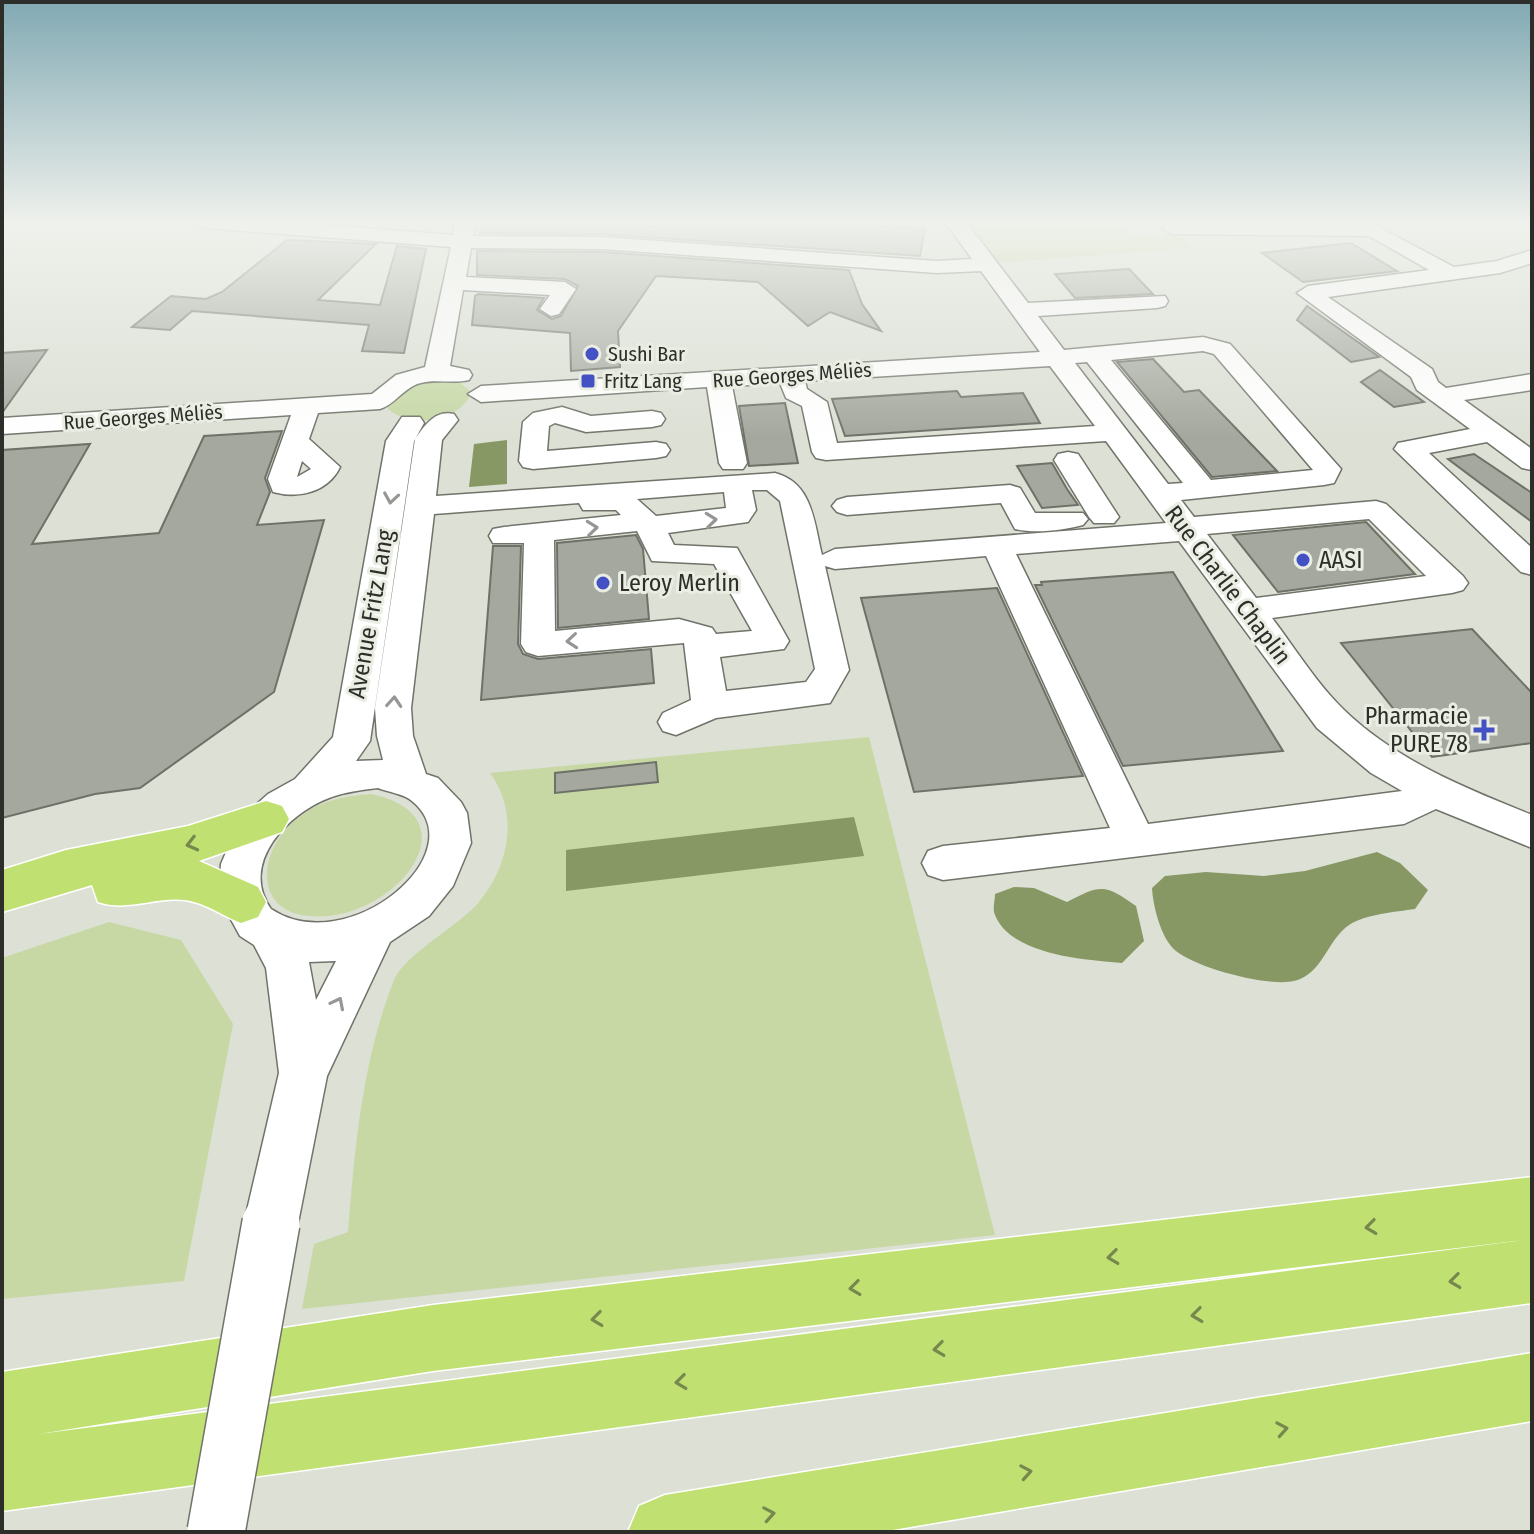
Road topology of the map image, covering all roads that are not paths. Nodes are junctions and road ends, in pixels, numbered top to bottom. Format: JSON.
{"nodes":[{"id":1,"x":452,"y":294,"type":"edge"},
{"id":2,"x":562,"y":294,"type":"edge"},
{"id":3,"x":1008,"y":294,"type":"edge"},
{"id":4,"x":1309,"y":294,"type":"edge"},
{"id":5,"x":1157,"y":301,"type":"dead end"},
{"id":6,"x":551,"y":309,"type":"dead end"},
{"id":7,"x":1020,"y":310,"type":"junction"},
{"id":8,"x":1093,"y":354,"type":"junction"},
{"id":9,"x":1054,"y":358,"type":"junction"},
{"id":10,"x":436,"y":373,"type":"junction"},
{"id":11,"x":791,"y":375,"type":"junction"},
{"id":12,"x":718,"y":380,"type":"junction"},
{"id":13,"x":1532,"y":382,"type":"edge"},
{"id":14,"x":666,"y":383,"type":"junction"},
{"id":15,"x":481,"y":394,"type":"junction"},
{"id":16,"x":1441,"y":396,"type":"junction"},
{"id":17,"x":380,"y":401,"type":"junction"},
{"id":18,"x":307,"y":406,"type":"junction"},
{"id":19,"x":652,"y":419,"type":"junction"},
{"id":20,"x":445,"y":420,"type":"junction"},
{"id":21,"x":411,"y":423,"type":"junction"},
{"id":22,"x":1150,"y":423,"type":"junction"},
{"id":23,"x":2,"y":426,"type":"edge"},
{"id":24,"x":1110,"y":430,"type":"junction"},
{"id":25,"x":1492,"y":433,"type":"junction"},
{"id":26,"x":295,"y":441,"type":"dead end"},
{"id":27,"x":1068,"y":460,"type":"dead end"},
{"id":28,"x":1532,"y":462,"type":"edge"},
{"id":29,"x":735,"y":473,"type":"junction"},
{"id":30,"x":1204,"y":490,"type":"junction"},
{"id":31,"x":847,"y":506,"type":"dead end"},
{"id":32,"x":419,"y":511,"type":"junction"},
{"id":33,"x":1175,"y":516,"type":"junction"},
{"id":34,"x":1104,"y":517,"type":"junction"},
{"id":35,"x":647,"y":524,"type":"junction"},
{"id":36,"x":539,"y":533,"type":"junction"},
{"id":37,"x":504,"y":536,"type":"dead end"},
{"id":38,"x":997,"y":547,"type":"junction"},
{"id":39,"x":835,"y":559,"type":"dead end"},
{"id":40,"x":1532,"y":565,"type":"edge"},
{"id":41,"x":1247,"y":610,"type":"junction"},
{"id":42,"x":701,"y":647,"type":"junction"},
{"id":43,"x":710,"y":706,"type":"junction"},
{"id":44,"x":676,"y":722,"type":"dead end"},
{"id":45,"x":408,"y":778,"type":"junction"},
{"id":46,"x":306,"y":791,"type":"junction"},
{"id":47,"x":1436,"y":791,"type":"junction"},
{"id":48,"x":266,"y":819,"type":"junction"},
{"id":49,"x":1532,"y":832,"type":"edge"},
{"id":50,"x":1137,"y":842,"type":"junction"},
{"id":51,"x":943,"y":863,"type":"dead end"},
{"id":52,"x":2,"y":891,"type":"edge"},
{"id":53,"x":256,"y":919,"type":"junction"},
{"id":54,"x":2,"y":922,"type":"edge"},
{"id":55,"x":374,"y":931,"type":"junction"},
{"id":56,"x":303,"y":1073,"type":"junction"},
{"id":57,"x":1532,"y":1208,"type":"edge"},
{"id":58,"x":1532,"y":1271,"type":"edge"},
{"id":59,"x":433,"y":1338,"type":"junction"},
{"id":60,"x":2,"y":1377,"type":"edge"},
{"id":61,"x":1532,"y":1387,"type":"edge"},
{"id":62,"x":2,"y":1406,"type":"edge"},
{"id":63,"x":2,"y":1475,"type":"edge"},
{"id":64,"x":216,"y":1532,"type":"edge"},
{"id":65,"x":665,"y":1532,"type":"edge"}],
"edges":[{"from":1,"to":10,"type":"street"},
{"from":2,"to":6,"type":"street"},
{"from":3,"to":7,"type":"street","name":"Rue Charlie Chaplin"},
{"from":4,"to":16,"type":"street"},
{"from":5,"to":7,"type":"street"},
{"from":7,"to":9,"type":"street","name":"Rue Charlie Chaplin"},
{"from":8,"to":9,"type":"street","name":"Rue Georges Méliès"},
{"from":8,"to":22,"type":"street"},
{"from":8,"to":30,"type":"street","name":"Rue Georges Méliès"},
{"from":9,"to":11,"type":"street","name":"Rue Georges Méliès"},
{"from":9,"to":24,"type":"street","name":"Rue Charlie Chaplin"},
{"from":10,"to":15,"type":"street"},
{"from":10,"to":17,"type":"street"},
{"from":11,"to":12,"type":"street","name":"Rue Georges Méliès"},
{"from":11,"to":24,"type":"street"},
{"from":12,"to":14,"type":"street","name":"Rue Georges Méliès"},
{"from":12,"to":29,"type":"street"},
{"from":13,"to":16,"type":"street"},
{"from":14,"to":15,"type":"street","name":"Rue Georges Méliès"},
{"from":14,"to":19,"type":"street"},
{"from":15,"to":20,"type":"street"},
{"from":16,"to":25,"type":"street"},
{"from":17,"to":18,"type":"street","name":"Rue Georges Méliès"},
{"from":17,"to":21,"type":"street"},
{"from":18,"to":23,"type":"street","name":"Rue Georges Méliès"},
{"from":18,"to":26,"type":"street"},
{"from":19,"to":19,"type":"street"},
{"from":20,"to":21,"type":"street"},
{"from":20,"to":32,"type":"street","name":"Avenue Fritz Lang"},
{"from":21,"to":46,"type":"street","name":"Avenue Fritz Lang","one_way":true},
{"from":22,"to":24,"type":"street"},
{"from":22,"to":30,"type":"street"},
{"from":24,"to":33,"type":"street","name":"Rue Charlie Chaplin"},
{"from":25,"to":28,"type":"street"},
{"from":25,"to":40,"type":"street"},
{"from":27,"to":34,"type":"street"},
{"from":29,"to":32,"type":"street"},
{"from":35,"to":29,"type":"street","one_way":true},
{"from":29,"to":43,"type":"street"},
{"from":30,"to":33,"type":"street"},
{"from":31,"to":34,"type":"street"},
{"from":32,"to":35,"type":"street"},
{"from":45,"to":32,"type":"street","name":"Avenue Fritz Lang","one_way":true},
{"from":33,"to":34,"type":"street"},
{"from":33,"to":38,"type":"street"},
{"from":33,"to":41,"type":"street","name":"Rue Charlie Chaplin"},
{"from":33,"to":41,"type":"street"},
{"from":36,"to":35,"type":"street","one_way":true},
{"from":35,"to":42,"type":"street"},
{"from":36,"to":37,"type":"street"},
{"from":42,"to":36,"type":"street","one_way":true},
{"from":38,"to":39,"type":"street"},
{"from":38,"to":50,"type":"street"},
{"from":41,"to":47,"type":"street","name":"Rue Charlie Chaplin"},
{"from":42,"to":43,"type":"street"},
{"from":43,"to":44,"type":"street"},
{"from":45,"to":46,"type":"street"},
{"from":45,"to":55,"type":"street"},
{"from":46,"to":48,"type":"street"},
{"from":47,"to":49,"type":"street","name":"Rue Charlie Chaplin"},
{"from":47,"to":50,"type":"street"},
{"from":48,"to":52,"type":"highway","one_way":true},
{"from":48,"to":53,"type":"street"},
{"from":50,"to":51,"type":"street"},
{"from":53,"to":54,"type":"highway"},
{"from":53,"to":55,"type":"street"},
{"from":53,"to":56,"type":"street"},
{"from":56,"to":55,"type":"street","one_way":true},
{"from":56,"to":64,"type":"street","bridge":true},
{"from":57,"to":59,"type":"highway","one_way":true},
{"from":58,"to":63,"type":"highway","one_way":true},
{"from":59,"to":60,"type":"highway"},
{"from":59,"to":62,"type":"highway"},
{"from":65,"to":61,"type":"highway","one_way":true}]}
